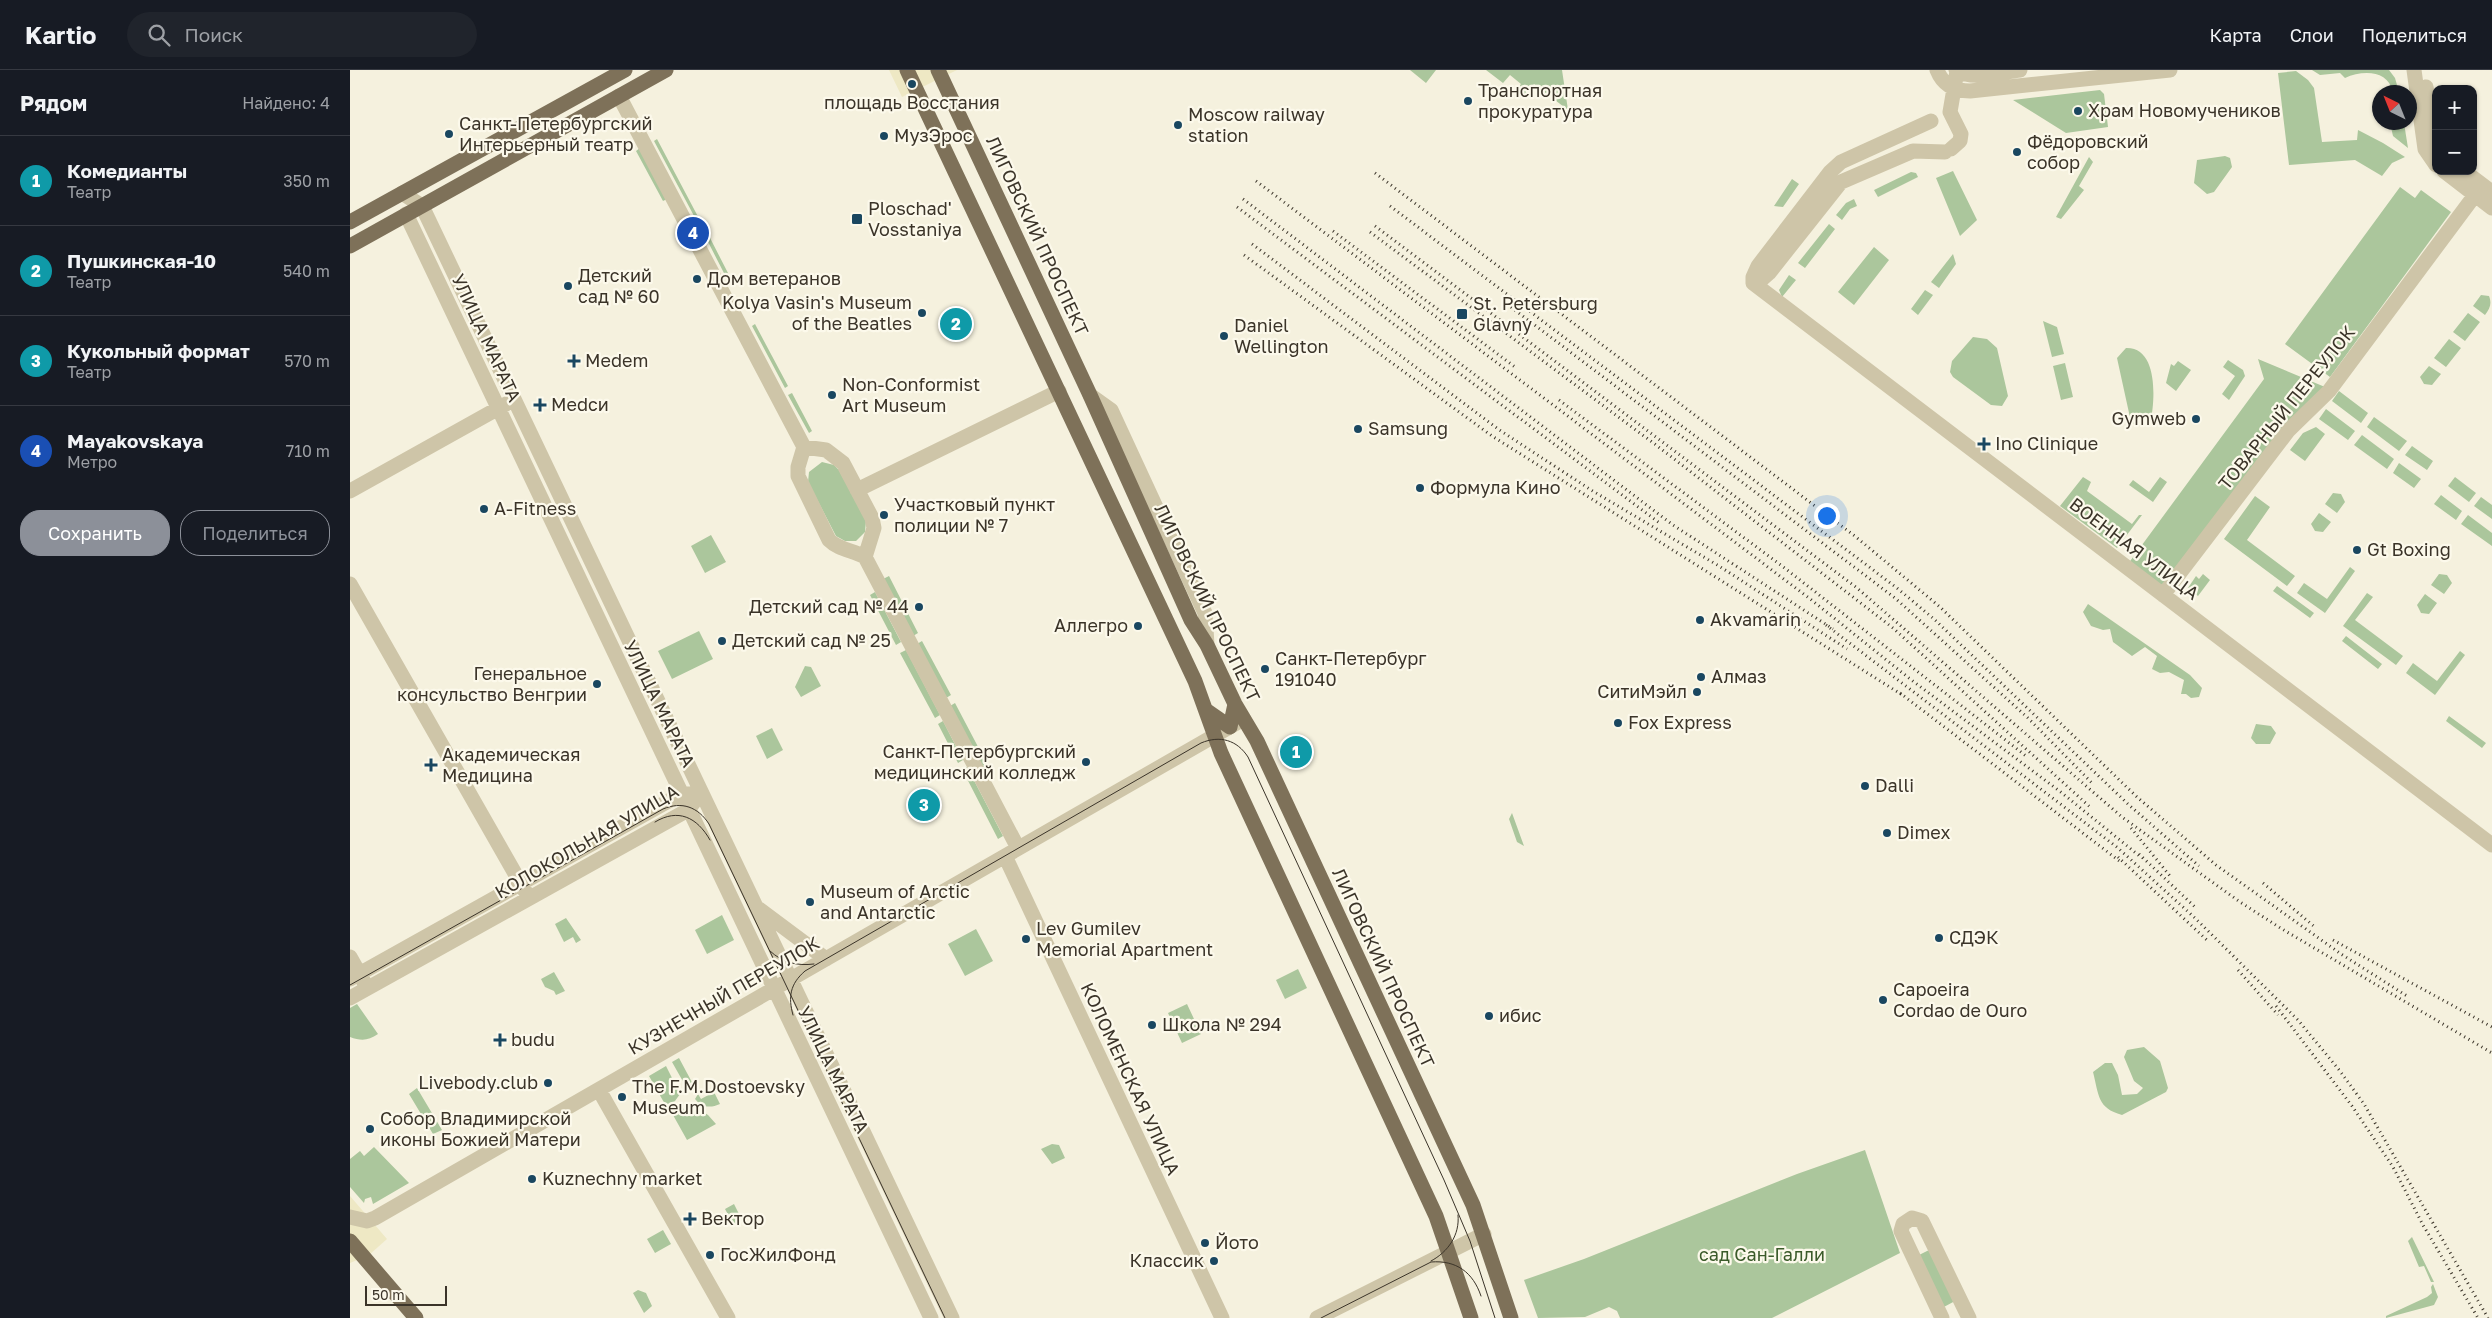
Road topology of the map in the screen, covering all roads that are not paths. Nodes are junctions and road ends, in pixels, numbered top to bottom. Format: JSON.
{"nodes":[{"id":1,"x":625,"y":70,"type":"edge"},
{"id":2,"x":666,"y":70,"type":"edge"},
{"id":3,"x":908,"y":70,"type":"edge"},
{"id":4,"x":938,"y":70,"type":"edge"},
{"id":5,"x":1937,"y":70,"type":"edge"},
{"id":6,"x":2020,"y":70,"type":"edge"},
{"id":7,"x":2170,"y":70,"type":"edge"},
{"id":8,"x":2414,"y":70,"type":"edge"},
{"id":9,"x":2424,"y":70,"type":"edge"},
{"id":10,"x":1956,"y":71,"type":"edge"},
{"id":11,"x":2113,"y":73,"type":"edge"},
{"id":12,"x":1954,"y":89,"type":"junction"},
{"id":13,"x":619,"y":96,"type":"junction"},
{"id":14,"x":1950,"y":112,"type":"junction"},
{"id":15,"x":2434,"y":130,"type":"edge"},
{"id":16,"x":2432,"y":159,"type":"edge"},
{"id":17,"x":2449,"y":175,"type":"edge"},
{"id":18,"x":2469,"y":175,"type":"edge"},
{"id":19,"x":2492,"y":192,"type":"edge"},
{"id":20,"x":402,"y":193,"type":"junction"},
{"id":21,"x":2475,"y":195,"type":"junction"},
{"id":22,"x":422,"y":206,"type":"junction"},
{"id":23,"x":2492,"y":208,"type":"edge"},
{"id":24,"x":406,"y":214,"type":"junction"},
{"id":25,"x":1006,"y":215,"type":"junction"},
{"id":26,"x":350,"y":222,"type":"edge"},
{"id":27,"x":982,"y":226,"type":"junction"},
{"id":28,"x":350,"y":246,"type":"edge"},
{"id":29,"x":1753,"y":282,"type":"junction"},
{"id":30,"x":1059,"y":391,"type":"junction"},
{"id":31,"x":514,"y":399,"type":"junction"},
{"id":32,"x":498,"y":408,"type":"junction"},
{"id":33,"x":806,"y":451,"type":"junction"},
{"id":34,"x":858,"y":490,"type":"junction"},
{"id":35,"x":350,"y":491,"type":"edge"},
{"id":36,"x":861,"y":550,"type":"junction"},
{"id":37,"x":350,"y":584,"type":"edge"},
{"id":38,"x":2163,"y":595,"type":"junction"},
{"id":39,"x":1235,"y":704,"type":"junction"},
{"id":40,"x":1207,"y":711,"type":"junction"},
{"id":41,"x":1244,"y":719,"type":"junction"},
{"id":42,"x":1230,"y":726,"type":"junction"},
{"id":43,"x":1216,"y":735,"type":"junction"},
{"id":44,"x":702,"y":793,"type":"junction"},
{"id":45,"x":681,"y":794,"type":"junction"},
{"id":46,"x":688,"y":810,"type":"junction"},
{"id":47,"x":2492,"y":845,"type":"edge"},
{"id":48,"x":1012,"y":852,"type":"junction"},
{"id":49,"x":520,"y":884,"type":"junction"},
{"id":50,"x":528,"y":898,"type":"junction"},
{"id":51,"x":758,"y":909,"type":"junction"},
{"id":52,"x":350,"y":957,"type":"edge"},
{"id":53,"x":826,"y":959,"type":"junction"},
{"id":54,"x":355,"y":976,"type":"edge"},
{"id":55,"x":792,"y":979,"type":"junction"},
{"id":56,"x":368,"y":988,"type":"junction"},
{"id":57,"x":773,"y":989,"type":"junction"},
{"id":58,"x":350,"y":998,"type":"edge"},
{"id":59,"x":598,"y":1090,"type":"junction"},
{"id":60,"x":350,"y":1217,"type":"edge"},
{"id":61,"x":1484,"y":1234,"type":"junction"},
{"id":62,"x":350,"y":1241,"type":"edge"},
{"id":63,"x":1450,"y":1251,"type":"junction"},
{"id":64,"x":416,"y":1318,"type":"edge"},
{"id":65,"x":728,"y":1318,"type":"edge"},
{"id":66,"x":931,"y":1318,"type":"edge"},
{"id":67,"x":952,"y":1318,"type":"edge"},
{"id":68,"x":1222,"y":1318,"type":"edge"},
{"id":69,"x":1317,"y":1318,"type":"edge"},
{"id":70,"x":1471,"y":1318,"type":"edge"},
{"id":71,"x":1511,"y":1318,"type":"edge"},
{"id":72,"x":1942,"y":1318,"type":"edge"},
{"id":73,"x":1969,"y":1318,"type":"edge"}],
"edges":[{"from":1,"to":20,"type":"main road"},
{"from":2,"to":13,"type":"main road"},
{"from":3,"to":27,"type":"main road"},
{"from":4,"to":25,"type":"main road","name":"ЛИГОВСКИЙ ПРОСПЕКТ"},
{"from":5,"to":12,"type":"street"},
{"from":6,"to":10,"type":"street"},
{"from":7,"to":11,"type":"street"},
{"from":8,"to":16,"type":"street"},
{"from":9,"to":15,"type":"street"},
{"from":10,"to":12,"type":"street"},
{"from":11,"to":12,"type":"street"},
{"from":12,"to":14,"type":"street"},
{"from":13,"to":22,"type":"main road"},
{"from":13,"to":33,"type":"street"},
{"from":14,"to":29,"type":"street"},
{"from":14,"to":29,"type":"street"},
{"from":17,"to":21,"type":"street"},
{"from":18,"to":19,"type":"street"},
{"from":20,"to":22,"type":"street"},
{"from":20,"to":26,"type":"main road"},
{"from":21,"to":23,"type":"street"},
{"from":21,"to":38,"type":"street","name":"ТОВАРНЫЙ ПЕРЕУЛОК"},
{"from":22,"to":24,"type":"main road"},
{"from":22,"to":31,"type":"street","name":"УЛИЦА МАРАТА"},
{"from":24,"to":28,"type":"main road"},
{"from":24,"to":32,"type":"street","name":"УЛИЦА МАРАТА"},
{"from":25,"to":27,"type":"main road"},
{"from":25,"to":39,"type":"main road","name":"ЛИГОВСКИЙ ПРОСПЕКТ"},
{"from":27,"to":30,"type":"main road"},
{"from":29,"to":38,"type":"street","name":"ВОЕННАЯ УЛИЦА"},
{"from":30,"to":34,"type":"street"},
{"from":30,"to":40,"type":"main road"},
{"from":31,"to":32,"type":"street"},
{"from":31,"to":44,"type":"street","name":"УЛИЦА МАРАТА"},
{"from":32,"to":35,"type":"street"},
{"from":32,"to":45,"type":"street","name":"УЛИЦА МАРАТА"},
{"from":33,"to":34,"type":"street"},
{"from":33,"to":36,"type":"street"},
{"from":34,"to":36,"type":"street"},
{"from":36,"to":48,"type":"street","name":"КОЛОМЕНСКАЯ УЛИЦА"},
{"from":37,"to":49,"type":"street"},
{"from":38,"to":47,"type":"street","name":"ВОЕННАЯ УЛИЦА"},
{"from":39,"to":41,"type":"main road","name":"ЛИГОВСКИЙ ПРОСПЕКТ"},
{"from":39,"to":42,"type":"main road"},
{"from":40,"to":42,"type":"main road"},
{"from":40,"to":43,"type":"main road"},
{"from":41,"to":42,"type":"street","name":"КУЗНЕЧНЫЙ ПЕРЕУЛОК"},
{"from":41,"to":61,"type":"main road","name":"ЛИГОВСКИЙ ПРОСПЕКТ"},
{"from":42,"to":43,"type":"street","name":"КУЗНЕЧНЫЙ ПЕРЕУЛОК"},
{"from":43,"to":48,"type":"street","name":"КУЗНЕЧНЫЙ ПЕРЕУЛОК"},
{"from":43,"to":63,"type":"main road"},
{"from":44,"to":45,"type":"street","name":"КОЛОКОЛЬНАЯ УЛИЦА"},
{"from":44,"to":46,"type":"street","name":"КОЛОКОЛЬНАЯ УЛИЦА"},
{"from":44,"to":51,"type":"street","name":"УЛИЦА МАРАТА"},
{"from":45,"to":46,"type":"street","name":"УЛИЦА МАРАТА"},
{"from":45,"to":49,"type":"street","name":"КОЛОКОЛЬНАЯ УЛИЦА"},
{"from":46,"to":50,"type":"street","name":"КОЛОКОЛЬНАЯ УЛИЦА"},
{"from":46,"to":57,"type":"street","name":"УЛИЦА МАРАТА"},
{"from":48,"to":53,"type":"street","name":"КУЗНЕЧНЫЙ ПЕРЕУЛОК"},
{"from":48,"to":68,"type":"street","name":"КОЛОМЕНСКАЯ УЛИЦА"},
{"from":49,"to":50,"type":"street"},
{"from":49,"to":54,"type":"street","name":"КОЛОКОЛЬНАЯ УЛИЦА"},
{"from":50,"to":56,"type":"street","name":"КОЛОКОЛЬНАЯ УЛИЦА"},
{"from":51,"to":53,"type":"street","name":"УЛИЦА МАРАТА"},
{"from":51,"to":55,"type":"street","name":"УЛИЦА МАРАТА"},
{"from":52,"to":54,"type":"street"},
{"from":53,"to":55,"type":"street","name":"КУЗНЕЧНЫЙ ПЕРЕУЛОК"},
{"from":54,"to":56,"type":"street"},
{"from":55,"to":57,"type":"street","name":"КУЗНЕЧНЫЙ ПЕРЕУЛОК"},
{"from":55,"to":67,"type":"street","name":"УЛИЦА МАРАТА"},
{"from":56,"to":58,"type":"street","name":"КОЛОКОЛЬНАЯ УЛИЦА"},
{"from":57,"to":59,"type":"street","name":"КУЗНЕЧНЫЙ ПЕРЕУЛОК"},
{"from":57,"to":66,"type":"street","name":"УЛИЦА МАРАТА"},
{"from":59,"to":60,"type":"street","name":"КУЗНЕЧНЫЙ ПЕРЕУЛОК"},
{"from":59,"to":65,"type":"street"},
{"from":61,"to":63,"type":"street"},
{"from":61,"to":71,"type":"main road","name":"ЛИГОВСКИЙ ПРОСПЕКТ"},
{"from":62,"to":64,"type":"main road"},
{"from":63,"to":69,"type":"street"},
{"from":63,"to":70,"type":"main road"},
{"from":72,"to":73,"type":"street"}]}
